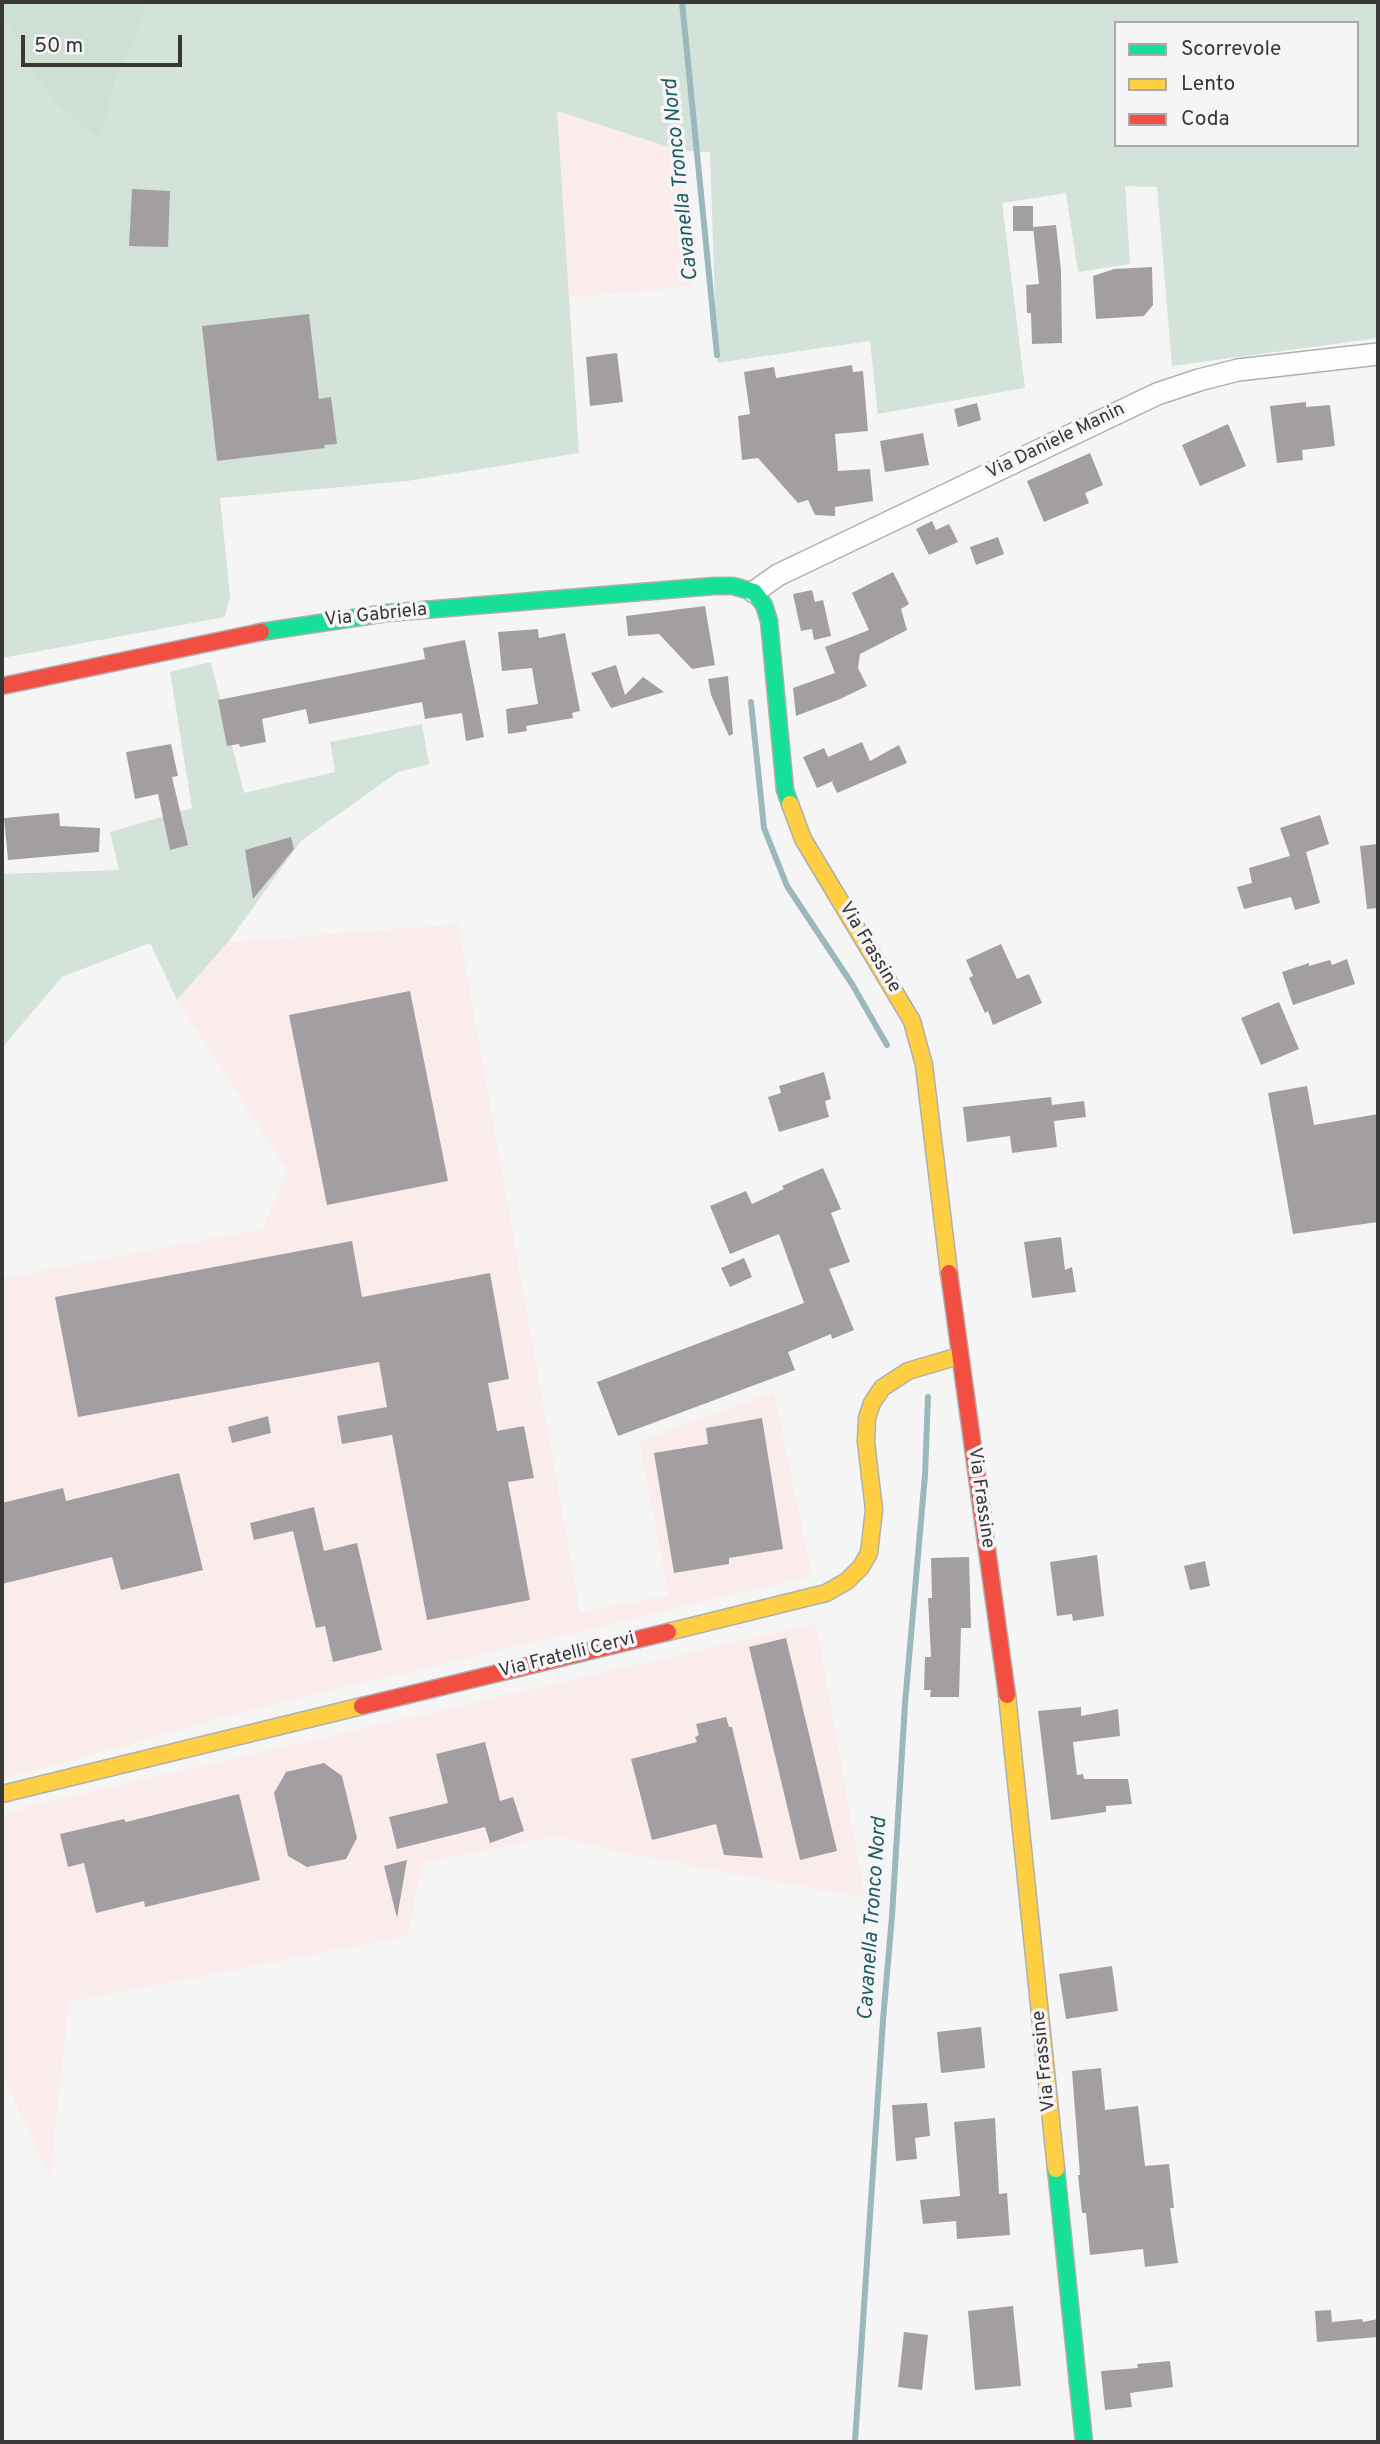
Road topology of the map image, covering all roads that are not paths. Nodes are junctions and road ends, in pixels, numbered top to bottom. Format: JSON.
{"nodes":[{"id":1,"x":1378,"y":354,"type":"edge"},
{"id":2,"x":754,"y":592,"type":"junction"},
{"id":3,"x":2,"y":687,"type":"edge"},
{"id":4,"x":959,"y":1356,"type":"junction"},
{"id":5,"x":2,"y":1794,"type":"edge"},
{"id":6,"x":1084,"y":2442,"type":"edge"}],
"edges":[{"from":1,"to":2,"type":"street","name":"Via Daniele Manin"},
{"from":2,"to":3,"type":"street","name":"Via Gabriela"},
{"from":2,"to":4,"type":"street","name":"Via Frassine"},
{"from":4,"to":5,"type":"street","name":"Via Fratelli Cervi"},
{"from":4,"to":6,"type":"street","name":"Via Frassine"}]}
